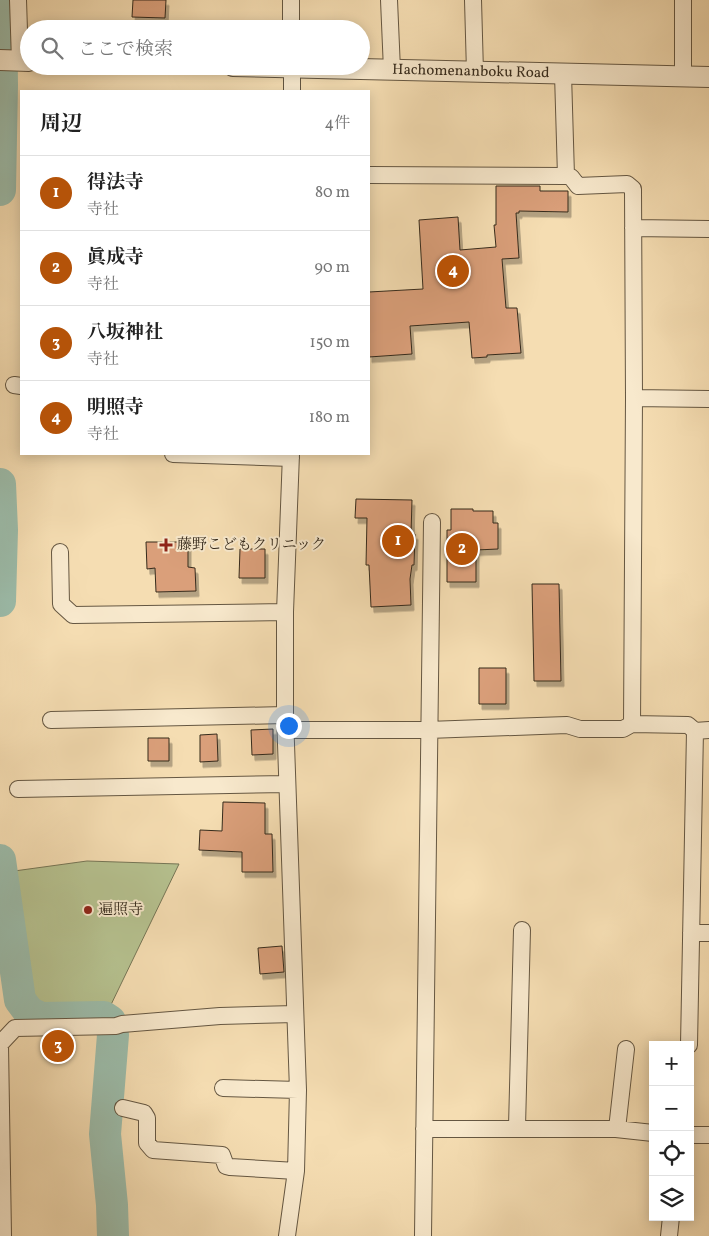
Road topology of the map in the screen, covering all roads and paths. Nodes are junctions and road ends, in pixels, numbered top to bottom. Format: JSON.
{"nodes":[{"id":1,"x":18,"y":0,"type":"edge"},
{"id":2,"x":291,"y":0,"type":"edge"},
{"id":3,"x":389,"y":0,"type":"edge"},
{"id":4,"x":473,"y":0,"type":"edge"},
{"id":5,"x":682,"y":0,"type":"edge"},
{"id":6,"x":292,"y":20,"type":"edge"},
{"id":7,"x":15,"y":61,"type":"edge"},
{"id":8,"x":370,"y":69,"type":"edge"},
{"id":9,"x":392,"y":70,"type":"junction"},
{"id":10,"x":475,"y":72,"type":"junction"},
{"id":11,"x":563,"y":74,"type":"junction"},
{"id":12,"x":292,"y":75,"type":"edge"},
{"id":13,"x":683,"y":76,"type":"junction"},
{"id":14,"x":709,"y":77,"type":"edge"},
{"id":15,"x":292,"y":90,"type":"edge"},
{"id":16,"x":370,"y":175,"type":"edge"},
{"id":17,"x":566,"y":176,"type":"junction"},
{"id":18,"x":634,"y":228,"type":"junction"},
{"id":19,"x":709,"y":229,"type":"edge"},
{"id":20,"x":634,"y":398,"type":"junction"},
{"id":21,"x":709,"y":399,"type":"edge"},
{"id":22,"x":232,"y":455,"type":"edge"},
{"id":23,"x":291,"y":456,"type":"edge"},
{"id":24,"x":432,"y":522,"type":"dead end"},
{"id":25,"x":60,"y":552,"type":"dead end"},
{"id":26,"x":285,"y":612,"type":"junction"},
{"id":27,"x":51,"y":720,"type":"dead end"},
{"id":28,"x":286,"y":722,"type":"junction"},
{"id":29,"x":632,"y":724,"type":"junction"},
{"id":30,"x":428,"y":730,"type":"junction"},
{"id":31,"x":702,"y":730,"type":"edge"},
{"id":32,"x":286,"y":784,"type":"junction"},
{"id":33,"x":18,"y":789,"type":"dead end"},
{"id":34,"x":522,"y":930,"type":"dead end"},
{"id":35,"x":691,"y":933,"type":"junction"},
{"id":36,"x":709,"y":933,"type":"edge"},
{"id":37,"x":295,"y":1014,"type":"junction"},
{"id":38,"x":689,"y":1041,"type":"edge"},
{"id":39,"x":0,"y":1044,"type":"edge"},
{"id":40,"x":626,"y":1050,"type":"dead end"},
{"id":41,"x":223,"y":1088,"type":"dead end"},
{"id":42,"x":298,"y":1090,"type":"junction"},
{"id":43,"x":123,"y":1108,"type":"dead end"},
{"id":44,"x":517,"y":1128,"type":"junction"},
{"id":45,"x":424,"y":1129,"type":"junction"},
{"id":46,"x":617,"y":1129,"type":"junction"},
{"id":47,"x":649,"y":1133,"type":"edge"},
{"id":48,"x":694,"y":1135,"type":"edge"},
{"id":49,"x":709,"y":1135,"type":"edge"},
{"id":50,"x":296,"y":1171,"type":"junction"},
{"id":51,"x":671,"y":1221,"type":"edge"},
{"id":52,"x":3,"y":1236,"type":"edge"},
{"id":53,"x":287,"y":1236,"type":"edge"},
{"id":54,"x":423,"y":1236,"type":"edge"},
{"id":55,"x":669,"y":1236,"type":"edge"}],
"edges":[{"from":1,"to":7,"type":"street"},
{"from":2,"to":6,"type":"street"},
{"from":3,"to":9,"type":"street"},
{"from":4,"to":10,"type":"street"},
{"from":5,"to":13,"type":"street"},
{"from":8,"to":9,"type":"street","name":"Hachomenanboku Road"},
{"from":9,"to":10,"type":"street","name":"Hachomenanboku Road"},
{"from":10,"to":11,"type":"street","name":"Hachomenanboku Road"},
{"from":11,"to":13,"type":"street","name":"Hachomenanboku Road"},
{"from":11,"to":17,"type":"street"},
{"from":12,"to":15,"type":"street"},
{"from":13,"to":14,"type":"street","name":"Hachomenanboku Road"},
{"from":16,"to":17,"type":"street"},
{"from":17,"to":18,"type":"street"},
{"from":18,"to":19,"type":"street"},
{"from":18,"to":20,"type":"street"},
{"from":20,"to":21,"type":"street"},
{"from":20,"to":29,"type":"street"},
{"from":22,"to":23,"type":"street"},
{"from":23,"to":26,"type":"street"},
{"from":24,"to":30,"type":"street"},
{"from":25,"to":26,"type":"street"},
{"from":26,"to":28,"type":"street"},
{"from":27,"to":28,"type":"street"},
{"from":28,"to":30,"type":"street"},
{"from":28,"to":32,"type":"street"},
{"from":29,"to":30,"type":"street"},
{"from":29,"to":31,"type":"street"},
{"from":30,"to":45,"type":"street"},
{"from":31,"to":35,"type":"street"},
{"from":32,"to":33,"type":"street"},
{"from":32,"to":37,"type":"street"},
{"from":34,"to":44,"type":"street"},
{"from":35,"to":36,"type":"street"},
{"from":35,"to":38,"type":"street"},
{"from":37,"to":39,"type":"street"},
{"from":37,"to":42,"type":"street"},
{"from":39,"to":52,"type":"street"},
{"from":40,"to":46,"type":"street"},
{"from":41,"to":42,"type":"street"},
{"from":42,"to":50,"type":"street"},
{"from":43,"to":50,"type":"street"},
{"from":44,"to":45,"type":"street"},
{"from":44,"to":46,"type":"street"},
{"from":45,"to":54,"type":"street"},
{"from":46,"to":47,"type":"street"},
{"from":48,"to":49,"type":"street"},
{"from":50,"to":53,"type":"street"},
{"from":51,"to":55,"type":"street"}]}
